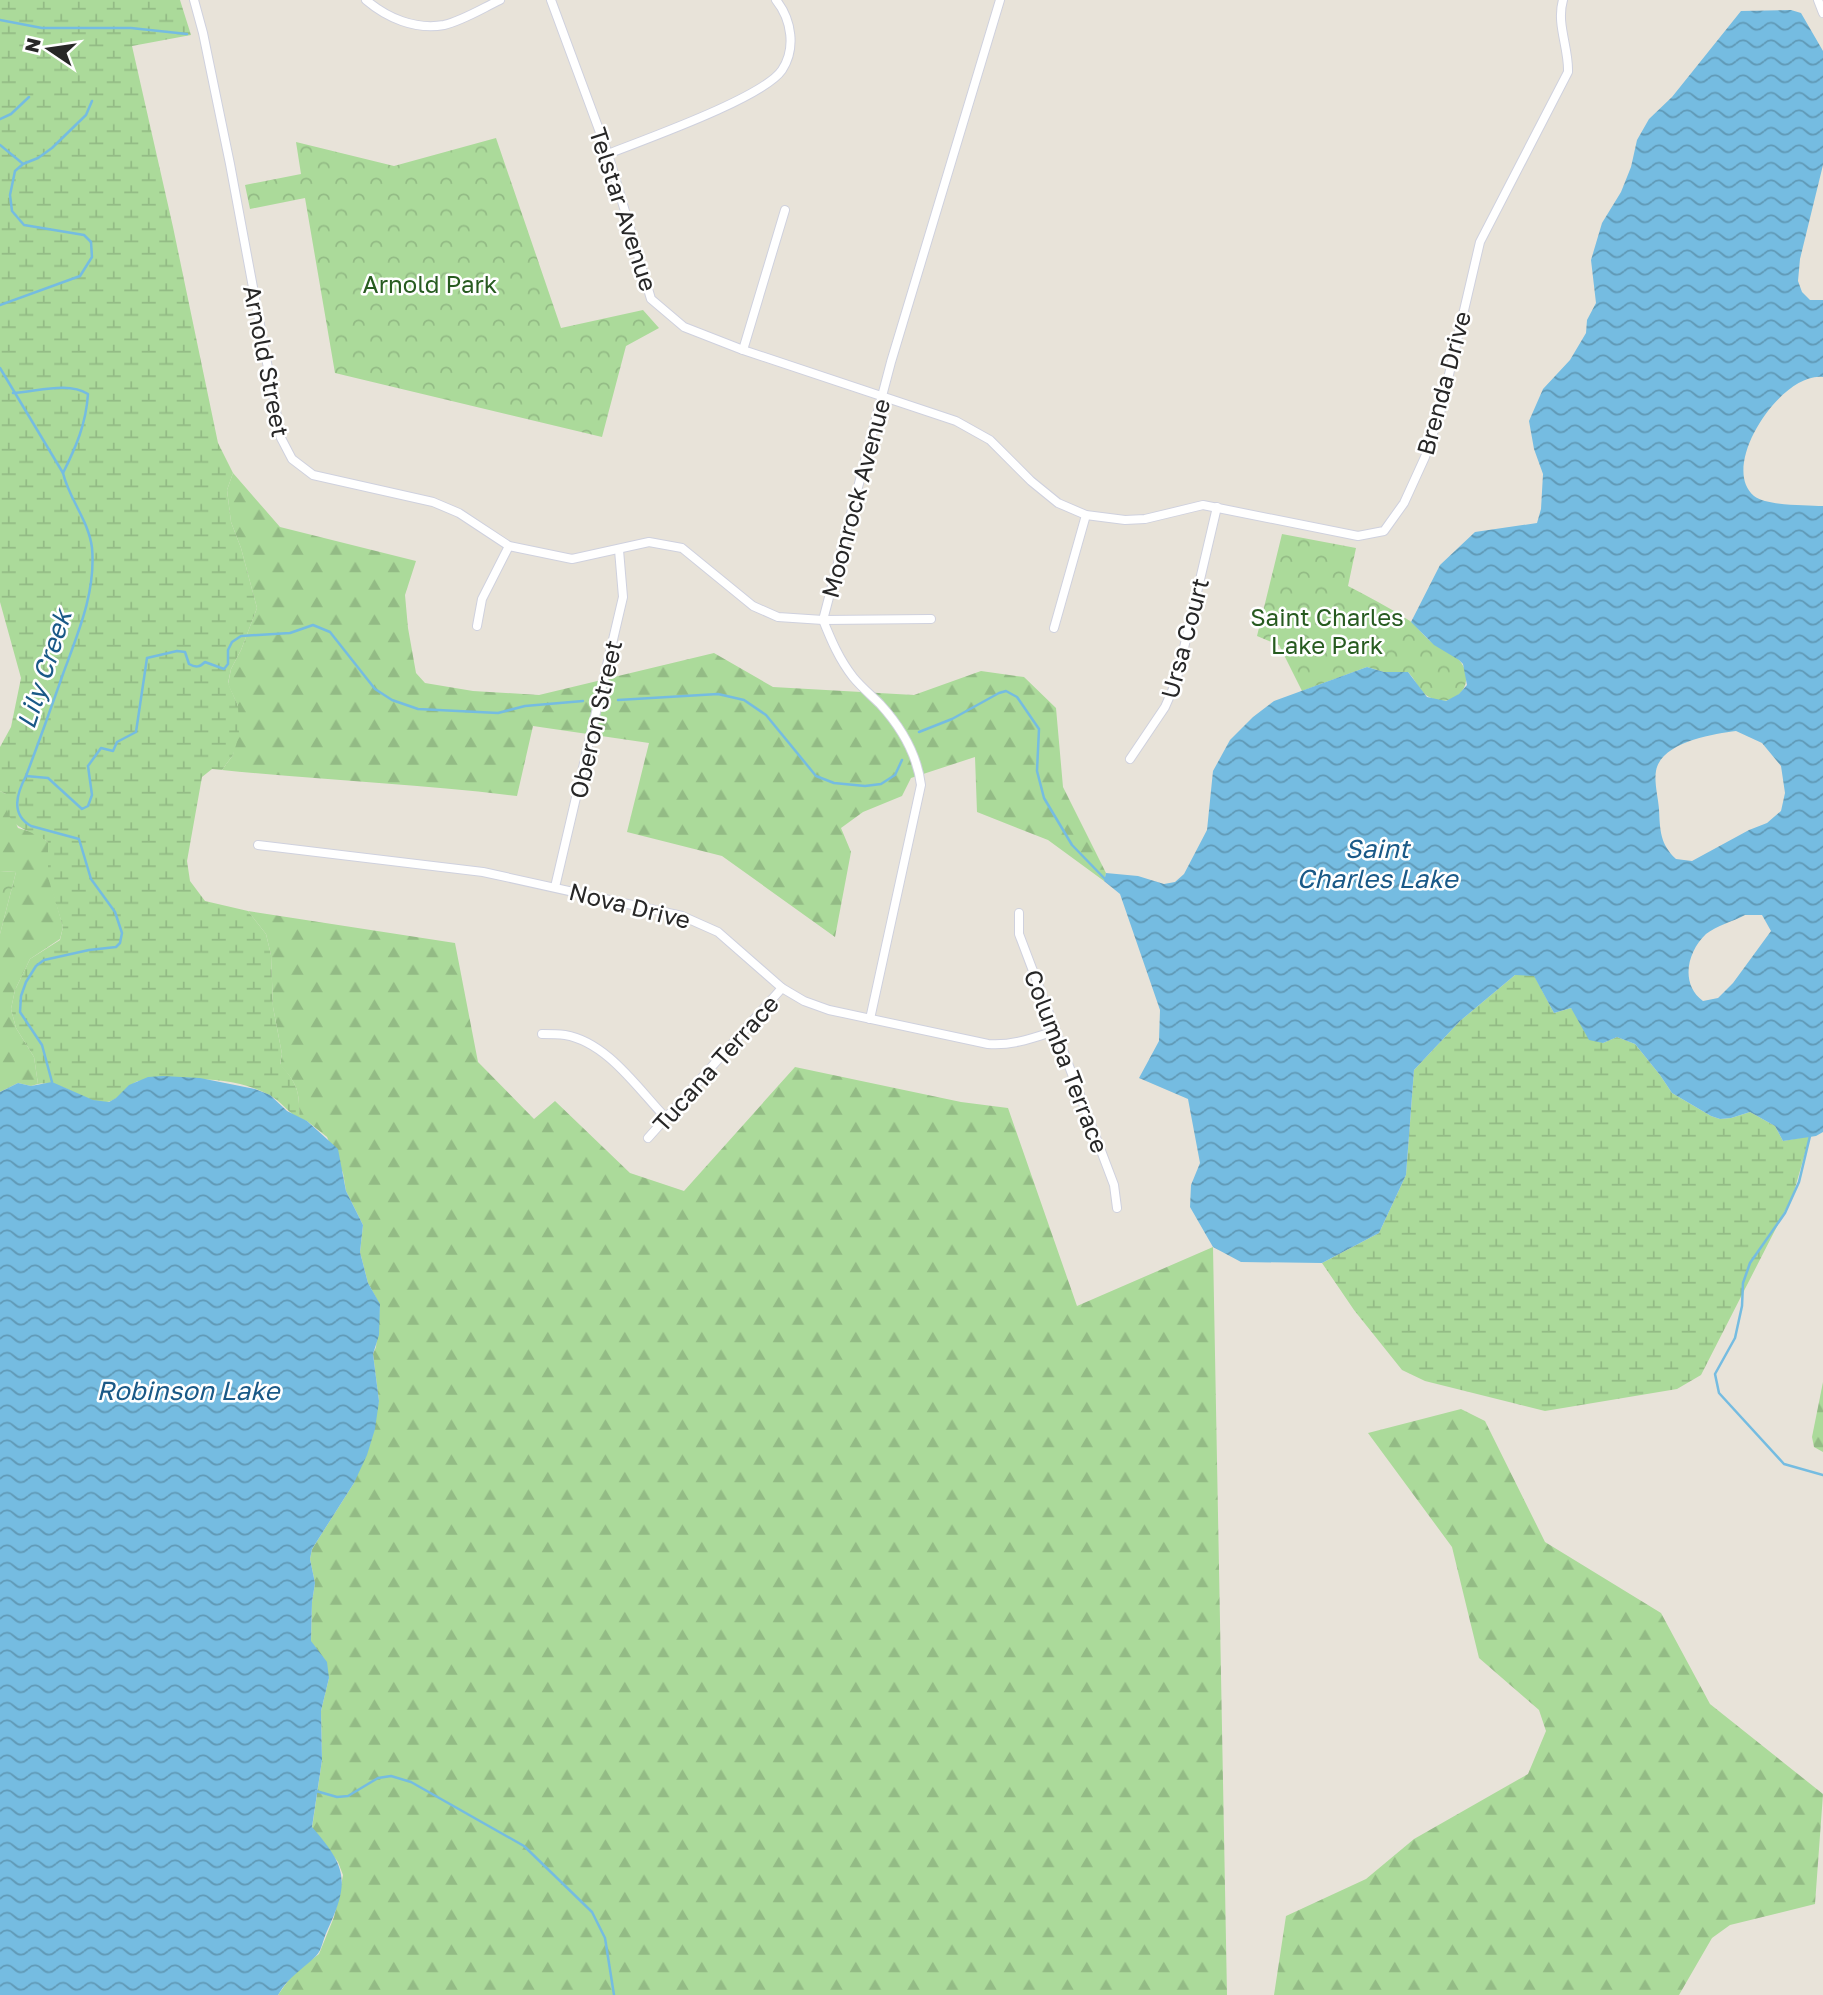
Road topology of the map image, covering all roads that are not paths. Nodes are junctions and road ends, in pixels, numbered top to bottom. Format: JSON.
{"nodes":[{"id":1,"x":194,"y":0,"type":"edge"},
{"id":2,"x":366,"y":0,"type":"edge"},
{"id":3,"x":500,"y":0,"type":"edge"},
{"id":4,"x":551,"y":0,"type":"edge"},
{"id":5,"x":776,"y":0,"type":"edge"},
{"id":6,"x":1000,"y":0,"type":"edge"},
{"id":7,"x":1563,"y":0,"type":"edge"},
{"id":8,"x":1818,"y":0,"type":"edge"},
{"id":9,"x":1823,"y":13,"type":"edge"},
{"id":10,"x":608,"y":154,"type":"junction"},
{"id":11,"x":785,"y":210,"type":"dead end"},
{"id":12,"x":743,"y":350,"type":"junction"},
{"id":13,"x":883,"y":396,"type":"junction"},
{"id":14,"x":1217,"y":507,"type":"junction"},
{"id":15,"x":1086,"y":515,"type":"junction"},
{"id":16,"x":509,"y":546,"type":"junction"},
{"id":17,"x":619,"y":550,"type":"junction"},
{"id":18,"x":931,"y":619,"type":"dead end"},
{"id":19,"x":823,"y":620,"type":"junction"},
{"id":20,"x":477,"y":626,"type":"dead end"},
{"id":21,"x":1054,"y":628,"type":"dead end"},
{"id":22,"x":1130,"y":760,"type":"dead end"},
{"id":23,"x":258,"y":845,"type":"dead end"},
{"id":24,"x":555,"y":887,"type":"junction"},
{"id":25,"x":1019,"y":913,"type":"dead end"},
{"id":26,"x":782,"y":988,"type":"junction"},
{"id":27,"x":870,"y":1019,"type":"junction"},
{"id":28,"x":1055,"y":1031,"type":"junction"},
{"id":29,"x":542,"y":1034,"type":"dead end"},
{"id":30,"x":666,"y":1118,"type":"junction"},
{"id":31,"x":648,"y":1138,"type":"dead end"},
{"id":32,"x":1117,"y":1208,"type":"dead end"}],
"edges":[{"from":1,"to":16,"type":"street","name":"Arnold Street"},
{"from":2,"to":3,"type":"street"},
{"from":4,"to":10,"type":"street","name":"Telstar Avenue"},
{"from":5,"to":10,"type":"street"},
{"from":6,"to":13,"type":"street","name":"Moonrock Avenue"},
{"from":7,"to":14,"type":"street","name":"Brenda Drive"},
{"from":8,"to":9,"type":"street"},
{"from":10,"to":12,"type":"street","name":"Telstar Avenue"},
{"from":11,"to":12,"type":"street"},
{"from":12,"to":13,"type":"street","name":"Telstar Avenue"},
{"from":13,"to":15,"type":"street","name":"Brenda Drive"},
{"from":13,"to":19,"type":"street","name":"Moonrock Avenue"},
{"from":14,"to":15,"type":"street","name":"Brenda Drive"},
{"from":14,"to":22,"type":"street","name":"Ursa Court"},
{"from":15,"to":21,"type":"street"},
{"from":16,"to":17,"type":"street","name":"Arnold Street"},
{"from":16,"to":20,"type":"street"},
{"from":17,"to":19,"type":"street","name":"Arnold Street"},
{"from":17,"to":24,"type":"street","name":"Oberon Street"},
{"from":18,"to":19,"type":"street","name":"Arnold Street"},
{"from":19,"to":27,"type":"street","name":"Moonrock Avenue"},
{"from":23,"to":24,"type":"street","name":"Nova Drive"},
{"from":24,"to":26,"type":"street","name":"Nova Drive"},
{"from":25,"to":28,"type":"street","name":"Columba Terrace"},
{"from":26,"to":27,"type":"street","name":"Nova Drive"},
{"from":26,"to":30,"type":"street","name":"Tucana Terrace"},
{"from":27,"to":28,"type":"street","name":"Nova Drive"},
{"from":28,"to":32,"type":"street","name":"Columba Terrace"},
{"from":29,"to":30,"type":"street"},
{"from":30,"to":31,"type":"street","name":"Tucana Terrace"}]}
